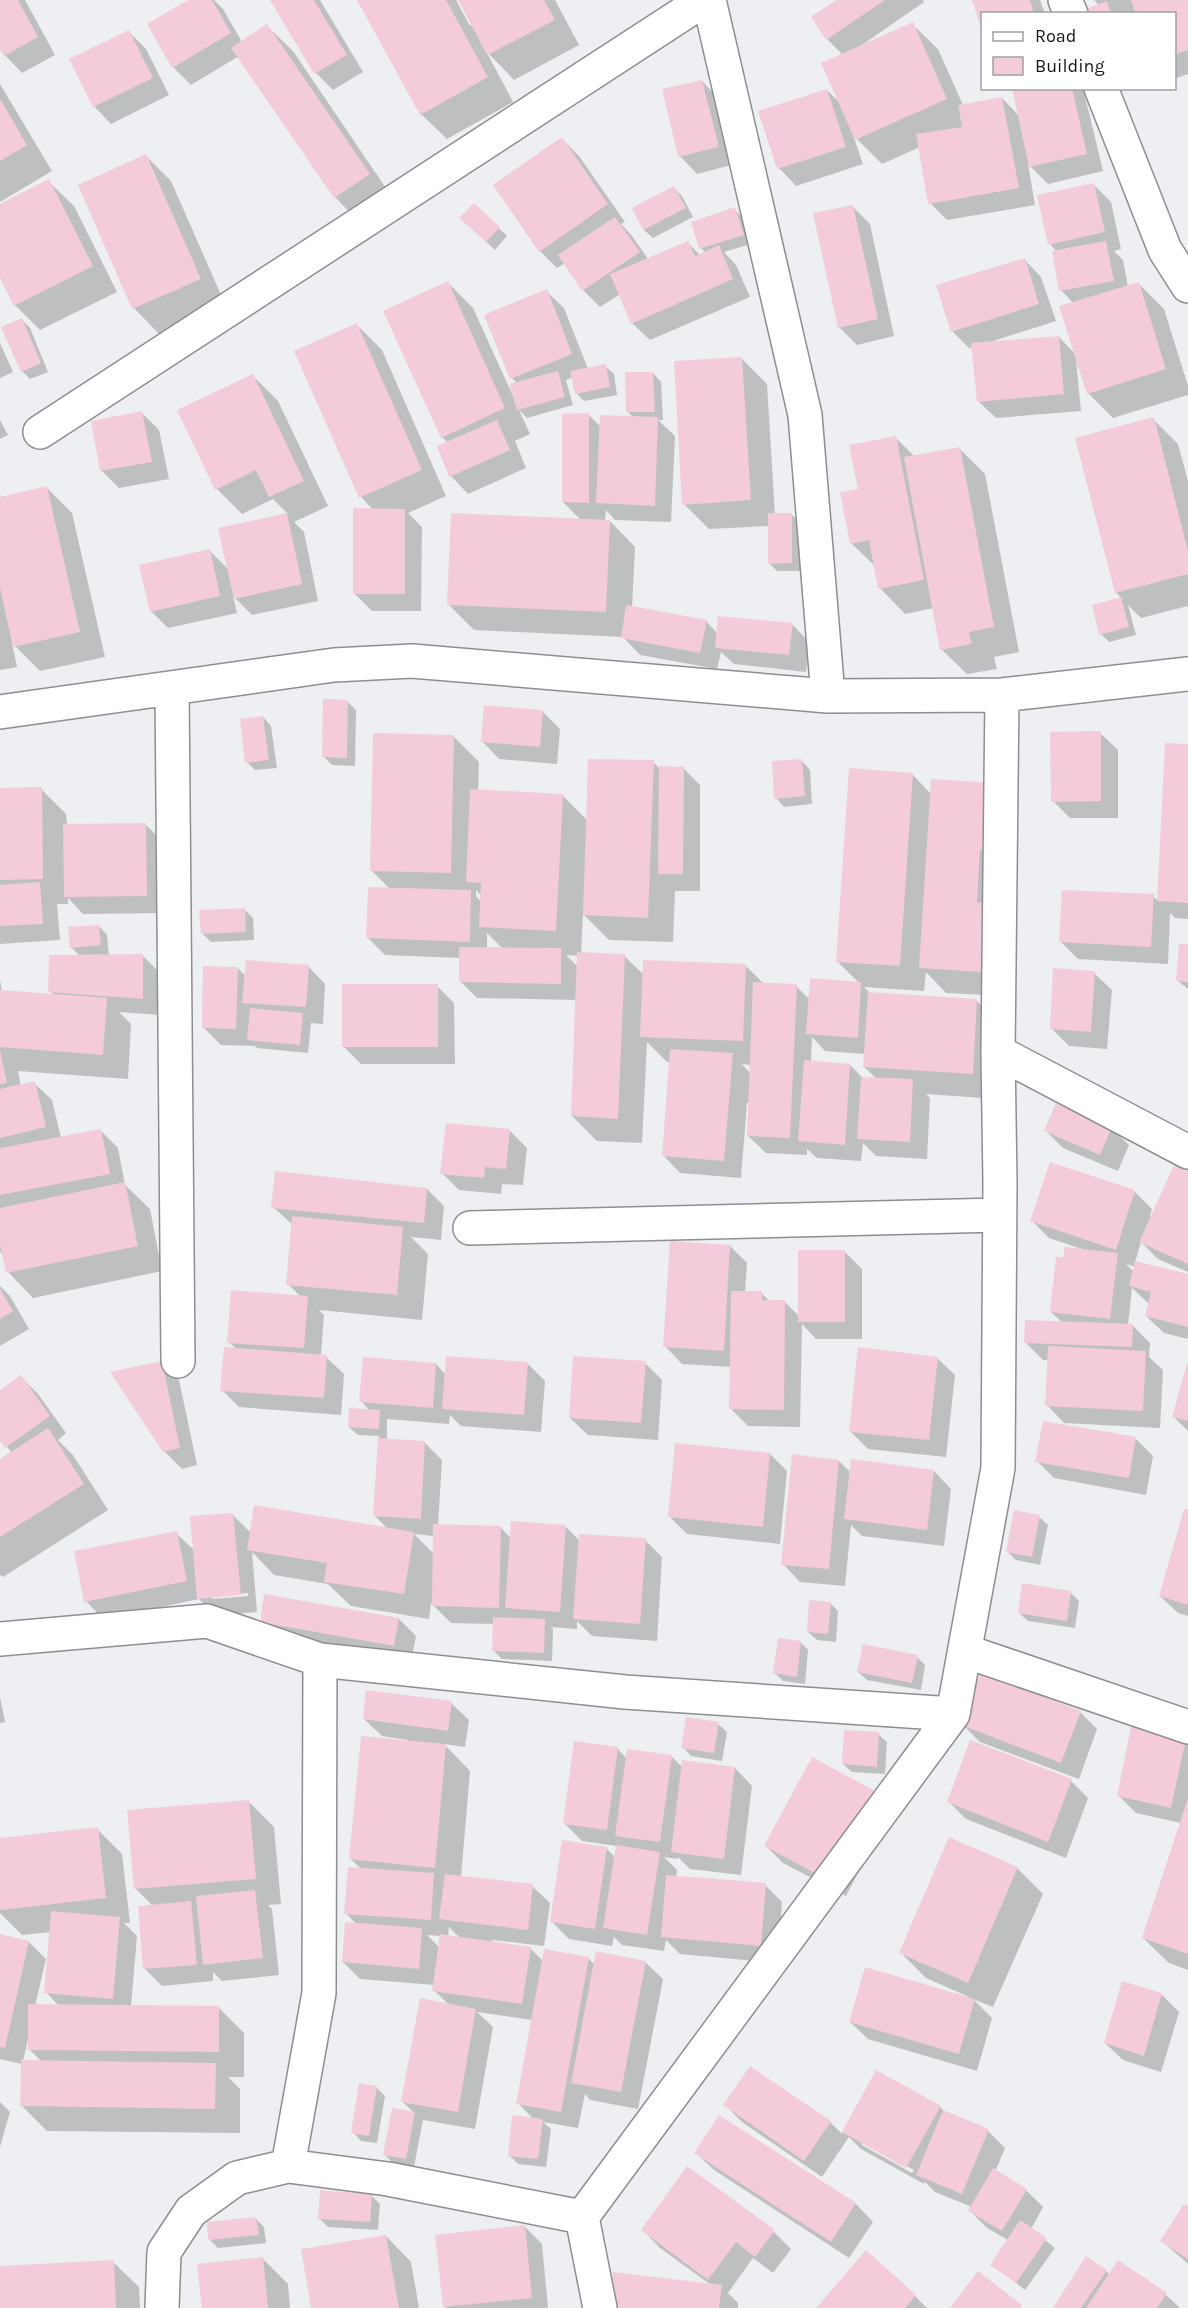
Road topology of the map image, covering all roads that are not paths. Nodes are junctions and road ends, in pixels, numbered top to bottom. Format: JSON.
{"nodes":[{"id":1,"x":704,"y":0,"type":"edge"},
{"id":2,"x":709,"y":0,"type":"edge"},
{"id":3,"x":1102,"y":90,"type":"edge"},
{"id":4,"x":1188,"y":286,"type":"edge"},
{"id":5,"x":40,"y":432,"type":"dead end"},
{"id":6,"x":1188,"y":674,"type":"edge"},
{"id":7,"x":172,"y":689,"type":"junction"},
{"id":8,"x":1002,"y":695,"type":"junction"},
{"id":9,"x":828,"y":696,"type":"junction"},
{"id":10,"x":0,"y":712,"type":"edge"},
{"id":11,"x":998,"y":1052,"type":"junction"},
{"id":12,"x":1188,"y":1152,"type":"edge"},
{"id":13,"x":999,"y":1215,"type":"junction"},
{"id":14,"x":470,"y":1228,"type":"dead end"},
{"id":15,"x":178,"y":1361,"type":"dead end"},
{"id":16,"x":0,"y":1639,"type":"edge"},
{"id":17,"x":965,"y":1651,"type":"junction"},
{"id":18,"x":320,"y":1660,"type":"junction"},
{"id":19,"x":953,"y":1714,"type":"junction"},
{"id":20,"x":1188,"y":1726,"type":"edge"},
{"id":21,"x":288,"y":2166,"type":"junction"},
{"id":22,"x":582,"y":2217,"type":"junction"},
{"id":23,"x":162,"y":2308,"type":"edge"},
{"id":24,"x":600,"y":2308,"type":"edge"}],
"edges":[{"from":1,"to":5,"type":"street"},
{"from":2,"to":9,"type":"street"},
{"from":3,"to":4,"type":"street"},
{"from":6,"to":8,"type":"street"},
{"from":7,"to":9,"type":"street"},
{"from":7,"to":10,"type":"street"},
{"from":7,"to":15,"type":"street"},
{"from":8,"to":9,"type":"street"},
{"from":8,"to":11,"type":"street"},
{"from":11,"to":12,"type":"street"},
{"from":11,"to":13,"type":"street"},
{"from":13,"to":14,"type":"street"},
{"from":13,"to":17,"type":"street"},
{"from":16,"to":18,"type":"street"},
{"from":17,"to":19,"type":"street"},
{"from":17,"to":20,"type":"street"},
{"from":18,"to":19,"type":"street"},
{"from":18,"to":21,"type":"street"},
{"from":19,"to":22,"type":"street"},
{"from":21,"to":22,"type":"street"},
{"from":21,"to":23,"type":"street"},
{"from":22,"to":24,"type":"street"}]}
